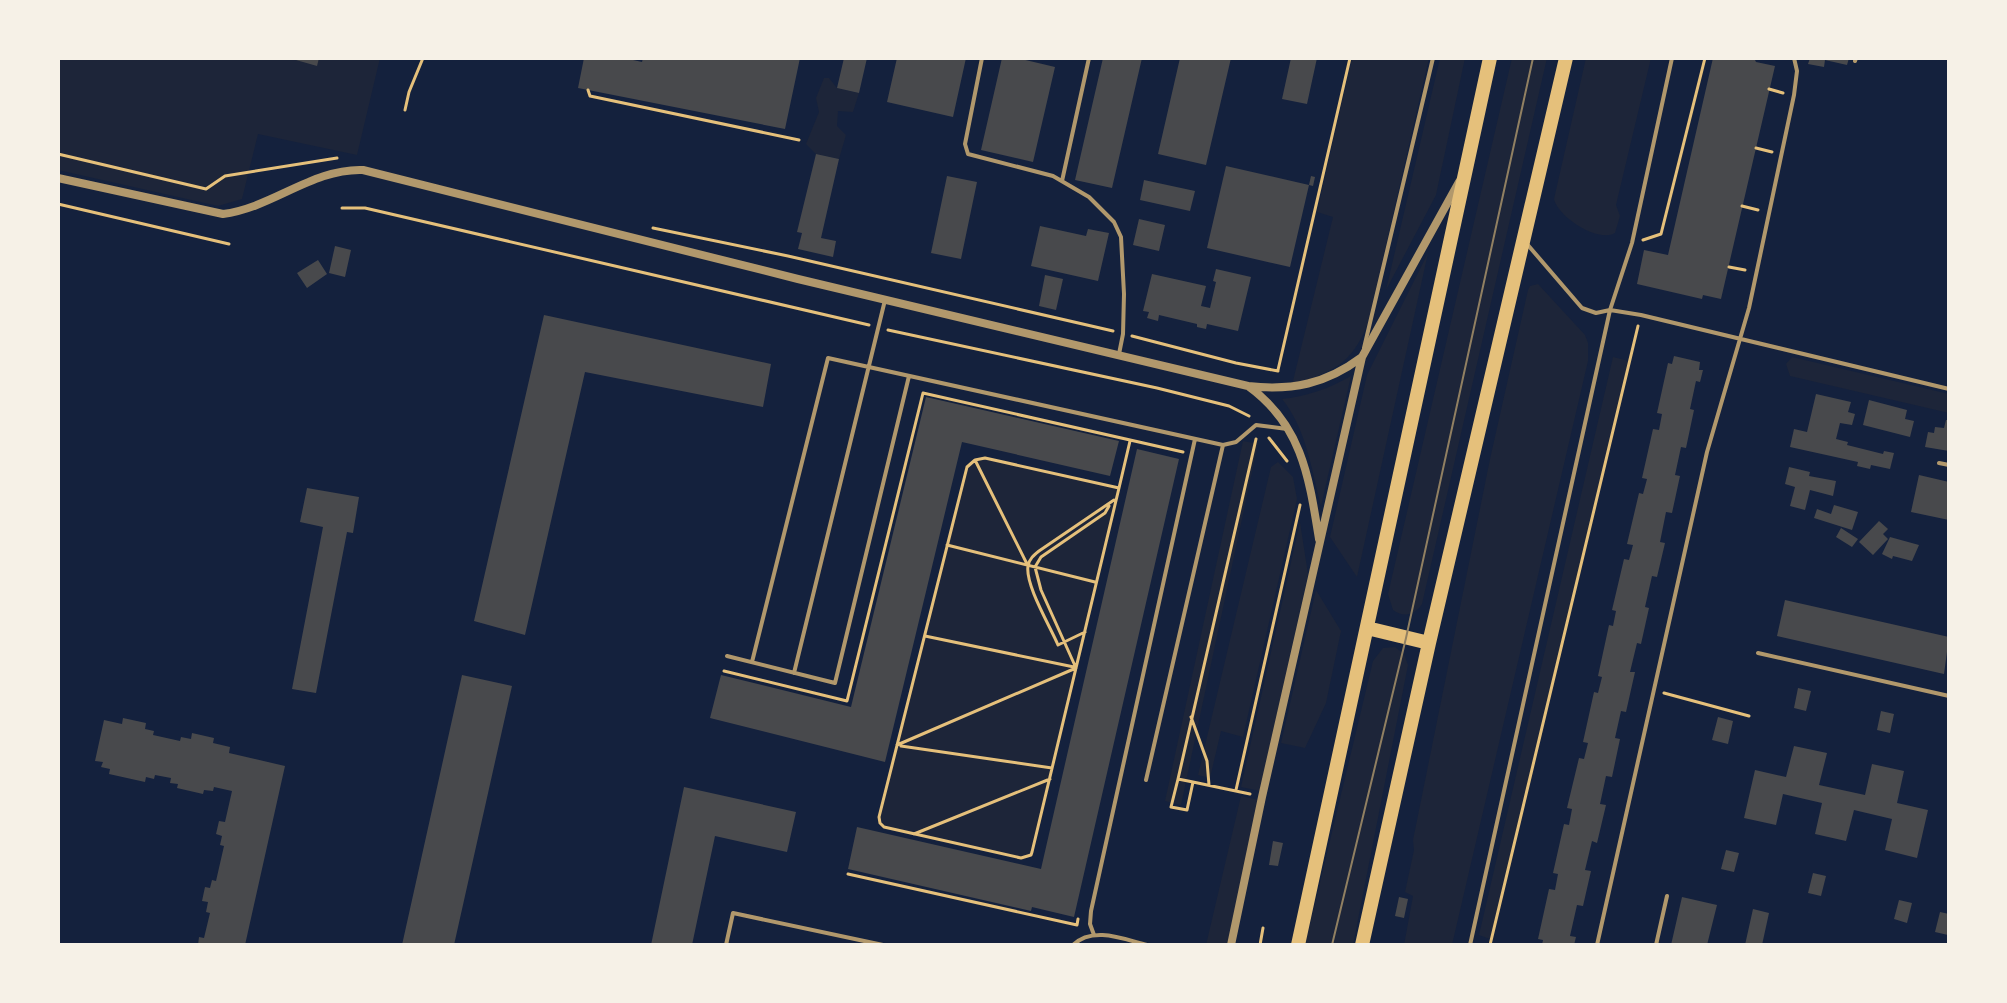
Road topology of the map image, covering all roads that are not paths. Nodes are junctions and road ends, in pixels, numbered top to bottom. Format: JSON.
{"nodes":[{"id":1,"x":982,"y":58,"type":"edge"},
{"id":2,"x":1089,"y":58,"type":"edge"},
{"id":3,"x":1433,"y":58,"type":"edge"},
{"id":4,"x":1490,"y":58,"type":"edge"},
{"id":5,"x":1566,"y":58,"type":"edge"},
{"id":6,"x":1672,"y":58,"type":"edge"},
{"id":7,"x":1794,"y":58,"type":"edge"},
{"id":8,"x":1463,"y":175,"type":"junction"},
{"id":9,"x":58,"y":178,"type":"edge"},
{"id":10,"x":1062,"y":181,"type":"junction"},
{"id":11,"x":1523,"y":239,"type":"junction"},
{"id":12,"x":885,"y":300,"type":"junction"},
{"id":13,"x":1610,"y":310,"type":"junction"},
{"id":14,"x":1741,"y":337,"type":"junction"},
{"id":15,"x":1119,"y":356,"type":"junction"},
{"id":16,"x":1362,"y":357,"type":"junction"},
{"id":17,"x":869,"y":367,"type":"junction"},
{"id":18,"x":909,"y":376,"type":"junction"},
{"id":19,"x":1248,"y":386,"type":"junction"},
{"id":20,"x":1949,"y":389,"type":"edge"},
{"id":21,"x":1289,"y":429,"type":"junction"},
{"id":22,"x":1195,"y":439,"type":"junction"},
{"id":23,"x":1223,"y":445,"type":"junction"},
{"id":24,"x":1939,"y":463,"type":"dead end"},
{"id":25,"x":1949,"y":465,"type":"edge"},
{"id":26,"x":1320,"y":544,"type":"junction"},
{"id":27,"x":1367,"y":628,"type":"junction"},
{"id":28,"x":1429,"y":643,"type":"junction"},
{"id":29,"x":1758,"y":653,"type":"dead end"},
{"id":30,"x":727,"y":656,"type":"dead end"},
{"id":31,"x":752,"y":662,"type":"junction"},
{"id":32,"x":794,"y":673,"type":"junction"},
{"id":33,"x":1949,"y":696,"type":"edge"},
{"id":34,"x":1146,"y":780,"type":"dead end"},
{"id":35,"x":1667,"y":896,"type":"dead end"},
{"id":36,"x":1094,"y":935,"type":"junction"},
{"id":37,"x":726,"y":945,"type":"edge"},
{"id":38,"x":883,"y":945,"type":"edge"},
{"id":39,"x":1073,"y":945,"type":"edge"},
{"id":40,"x":1147,"y":945,"type":"edge"},
{"id":41,"x":1231,"y":945,"type":"edge"},
{"id":42,"x":1298,"y":945,"type":"edge"},
{"id":43,"x":1362,"y":945,"type":"edge"},
{"id":44,"x":1470,"y":945,"type":"edge"},
{"id":45,"x":1597,"y":945,"type":"edge"},
{"id":46,"x":1656,"y":945,"type":"edge"}],
"edges":[{"from":1,"to":10,"type":"lane"},
{"from":2,"to":10,"type":"lane"},
{"from":3,"to":16,"type":"lane"},
{"from":4,"to":8,"type":"main road"},
{"from":5,"to":11,"type":"main road"},
{"from":6,"to":13,"type":"lane"},
{"from":7,"to":14,"type":"lane"},
{"from":8,"to":16,"type":"street"},
{"from":8,"to":27,"type":"main road"},
{"from":9,"to":12,"type":"street"},
{"from":10,"to":15,"type":"lane"},
{"from":11,"to":13,"type":"lane"},
{"from":11,"to":28,"type":"main road"},
{"from":12,"to":15,"type":"street"},
{"from":12,"to":17,"type":"lane"},
{"from":13,"to":14,"type":"lane"},
{"from":13,"to":44,"type":"lane"},
{"from":14,"to":20,"type":"lane"},
{"from":14,"to":45,"type":"lane"},
{"from":15,"to":19,"type":"street"},
{"from":16,"to":19,"type":"street"},
{"from":16,"to":26,"type":"street"},
{"from":17,"to":18,"type":"lane"},
{"from":17,"to":31,"type":"lane"},
{"from":17,"to":32,"type":"lane"},
{"from":18,"to":22,"type":"lane"},
{"from":18,"to":32,"type":"lane"},
{"from":19,"to":21,"type":"street"},
{"from":21,"to":23,"type":"lane"},
{"from":21,"to":26,"type":"street"},
{"from":22,"to":23,"type":"lane"},
{"from":22,"to":36,"type":"lane"},
{"from":23,"to":34,"type":"lane"},
{"from":24,"to":25,"type":"lane"},
{"from":26,"to":41,"type":"street"},
{"from":27,"to":28,"type":"main road"},
{"from":27,"to":42,"type":"main road"},
{"from":28,"to":43,"type":"main road"},
{"from":29,"to":33,"type":"lane"},
{"from":30,"to":31,"type":"lane"},
{"from":31,"to":32,"type":"lane"},
{"from":35,"to":46,"type":"lane"},
{"from":36,"to":39,"type":"lane"},
{"from":36,"to":40,"type":"lane"},
{"from":37,"to":38,"type":"lane"}]}
